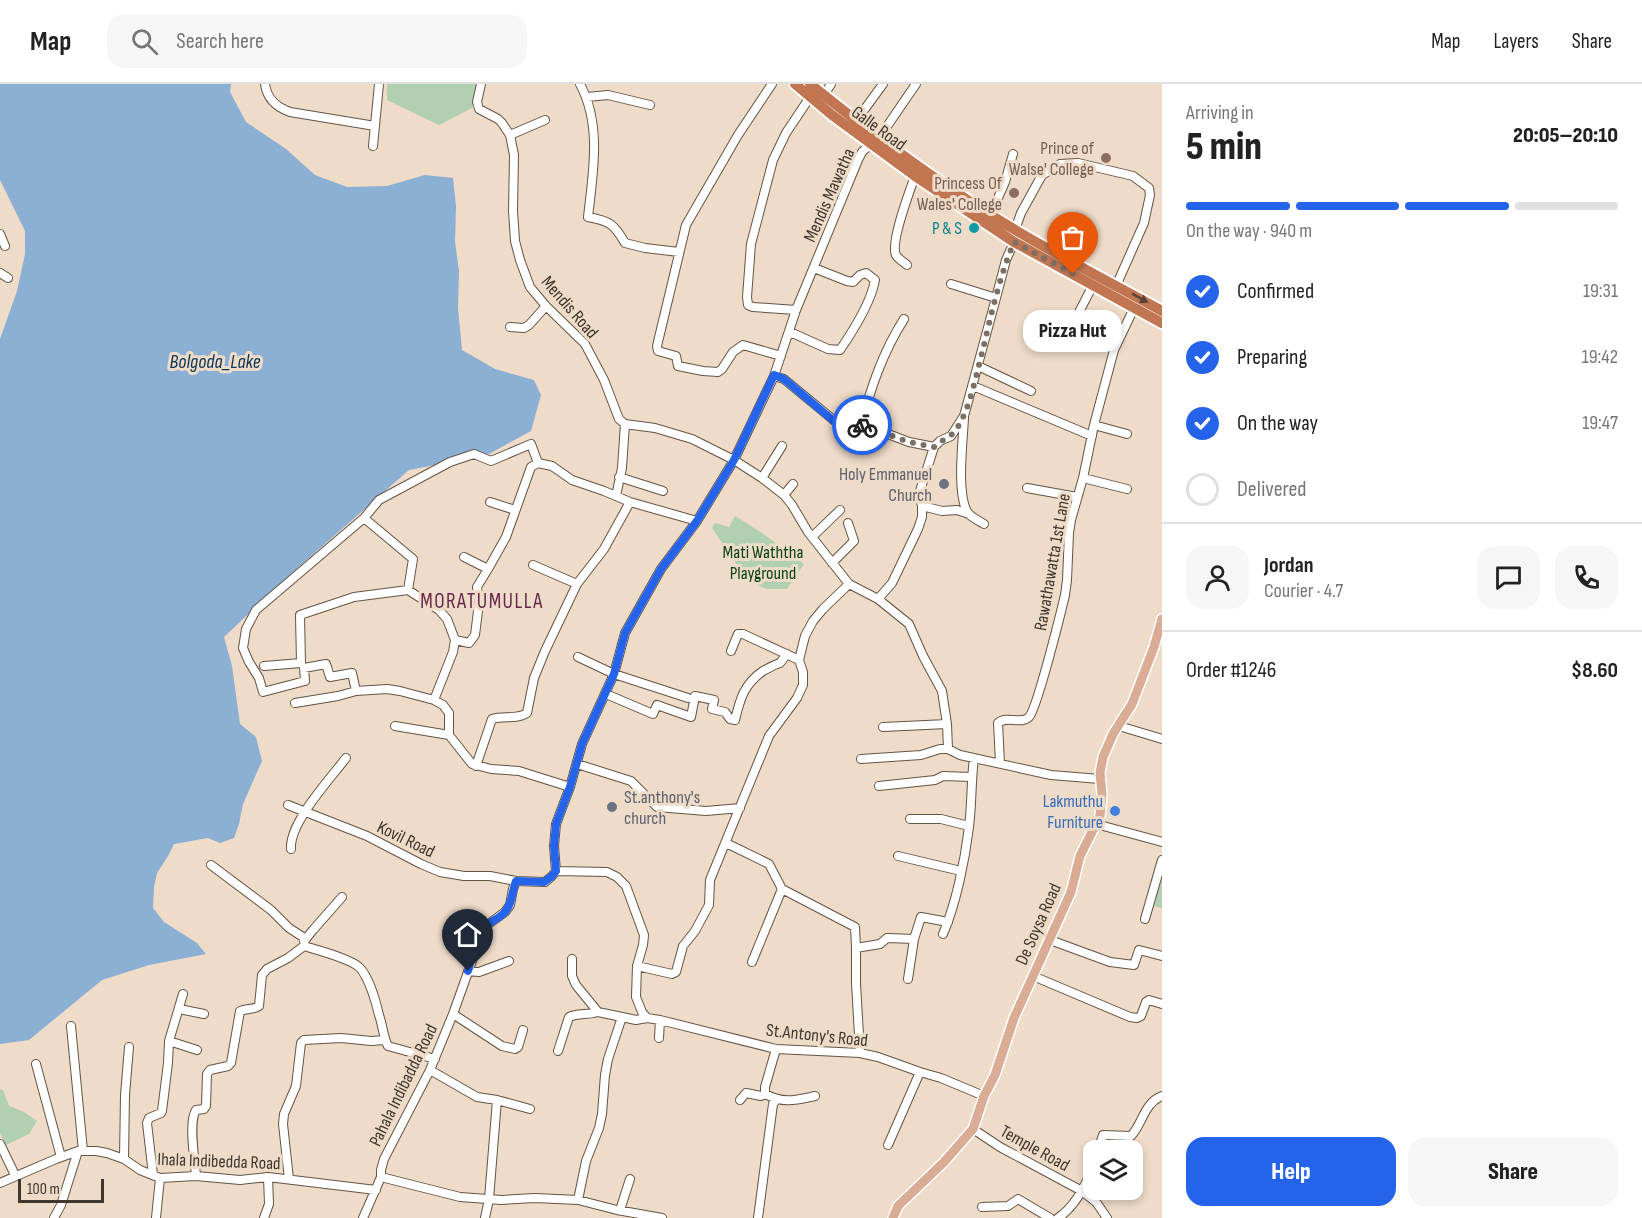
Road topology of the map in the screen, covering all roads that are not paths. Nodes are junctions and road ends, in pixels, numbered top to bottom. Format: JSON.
{"nodes":[{"id":1,"x":265,"y":84,"type":"edge"},
{"id":2,"x":379,"y":84,"type":"edge"},
{"id":3,"x":481,"y":84,"type":"edge"},
{"id":4,"x":580,"y":84,"type":"edge"},
{"id":5,"x":772,"y":84,"type":"edge"},
{"id":6,"x":795,"y":84,"type":"edge"},
{"id":7,"x":810,"y":84,"type":"edge"},
{"id":8,"x":831,"y":84,"type":"edge"},
{"id":9,"x":883,"y":84,"type":"edge"},
{"id":10,"x":916,"y":84,"type":"edge"},
{"id":11,"x":824,"y":94,"type":"junction"},
{"id":12,"x":587,"y":97,"type":"junction"},
{"id":13,"x":810,"y":97,"type":"junction"},
{"id":14,"x":650,"y":105,"type":"dead end"},
{"id":15,"x":545,"y":120,"type":"dead end"},
{"id":16,"x":856,"y":121,"type":"junction"},
{"id":17,"x":375,"y":126,"type":"junction"},
{"id":18,"x":510,"y":135,"type":"junction"},
{"id":19,"x":876,"y":139,"type":"junction"},
{"id":20,"x":373,"y":146,"type":"dead end"},
{"id":21,"x":1013,"y":154,"type":"dead end"},
{"id":22,"x":915,"y":176,"type":"junction"},
{"id":23,"x":991,"y":214,"type":"junction"},
{"id":24,"x":1015,"y":230,"type":"junction"},
{"id":25,"x":0,"y":234,"type":"edge"},
{"id":26,"x":1014,"y":242,"type":"junction"},
{"id":27,"x":5,"y":246,"type":"dead end"},
{"id":28,"x":679,"y":252,"type":"junction"},
{"id":29,"x":907,"y":265,"type":"dead end"},
{"id":30,"x":814,"y":268,"type":"junction"},
{"id":31,"x":0,"y":273,"type":"edge"},
{"id":32,"x":9,"y":278,"type":"dead end"},
{"id":33,"x":951,"y":284,"type":"dead end"},
{"id":34,"x":1093,"y":285,"type":"junction"},
{"id":35,"x":1116,"y":286,"type":"junction"},
{"id":36,"x":996,"y":298,"type":"junction"},
{"id":37,"x":546,"y":306,"type":"junction"},
{"id":38,"x":1134,"y":308,"type":"junction"},
{"id":39,"x":1161,"y":308,"type":"edge"},
{"id":40,"x":796,"y":310,"type":"junction"},
{"id":41,"x":904,"y":319,"type":"dead end"},
{"id":42,"x":1162,"y":324,"type":"edge"},
{"id":43,"x":510,"y":327,"type":"dead end"},
{"id":44,"x":790,"y":332,"type":"junction"},
{"id":45,"x":1062,"y":345,"type":"dead end"},
{"id":46,"x":781,"y":356,"type":"junction"},
{"id":47,"x":978,"y":366,"type":"junction"},
{"id":48,"x":774,"y":375,"type":"junction"},
{"id":49,"x":973,"y":386,"type":"junction"},
{"id":50,"x":1030,"y":391,"type":"dead end"},
{"id":51,"x":964,"y":416,"type":"junction"},
{"id":52,"x":625,"y":424,"type":"junction"},
{"id":53,"x":861,"y":425,"type":"junction"},
{"id":54,"x":1094,"y":425,"type":"junction"},
{"id":55,"x":1127,"y":434,"type":"dead end"},
{"id":56,"x":1092,"y":436,"type":"junction"},
{"id":57,"x":782,"y":446,"type":"dead end"},
{"id":58,"x":934,"y":447,"type":"junction"},
{"id":59,"x":734,"y":460,"type":"junction"},
{"id":60,"x":538,"y":463,"type":"junction"},
{"id":61,"x":619,"y":477,"type":"junction"},
{"id":62,"x":762,"y":478,"type":"junction"},
{"id":63,"x":1083,"y":478,"type":"junction"},
{"id":64,"x":794,"y":484,"type":"dead end"},
{"id":65,"x":1027,"y":488,"type":"dead end"},
{"id":66,"x":1127,"y":489,"type":"dead end"},
{"id":67,"x":663,"y":490,"type":"dead end"},
{"id":68,"x":784,"y":495,"type":"junction"},
{"id":69,"x":616,"y":496,"type":"junction"},
{"id":70,"x":1077,"y":498,"type":"junction"},
{"id":71,"x":490,"y":502,"type":"dead end"},
{"id":72,"x":630,"y":502,"type":"junction"},
{"id":73,"x":922,"y":506,"type":"junction"},
{"id":74,"x":515,"y":510,"type":"junction"},
{"id":75,"x":840,"y":510,"type":"dead end"},
{"id":76,"x":969,"y":514,"type":"junction"},
{"id":77,"x":364,"y":518,"type":"junction"},
{"id":78,"x":697,"y":521,"type":"junction"},
{"id":79,"x":848,"y":523,"type":"dead end"},
{"id":80,"x":984,"y":524,"type":"dead end"},
{"id":81,"x":812,"y":537,"type":"junction"},
{"id":82,"x":464,"y":557,"type":"dead end"},
{"id":83,"x":832,"y":563,"type":"junction"},
{"id":84,"x":533,"y":565,"type":"dead end"},
{"id":85,"x":488,"y":569,"type":"junction"},
{"id":86,"x":577,"y":584,"type":"junction"},
{"id":87,"x":849,"y":584,"type":"junction"},
{"id":88,"x":408,"y":590,"type":"junction"},
{"id":89,"x":878,"y":599,"type":"junction"},
{"id":90,"x":1162,"y":619,"type":"edge"},
{"id":91,"x":455,"y":640,"type":"junction"},
{"id":92,"x":730,"y":651,"type":"dead end"},
{"id":93,"x":787,"y":654,"type":"junction"},
{"id":94,"x":578,"y":657,"type":"dead end"},
{"id":95,"x":799,"y":660,"type":"junction"},
{"id":96,"x":264,"y":666,"type":"dead end"},
{"id":97,"x":614,"y":674,"type":"junction"},
{"id":98,"x":356,"y":691,"type":"junction"},
{"id":99,"x":606,"y":694,"type":"junction"},
{"id":100,"x":688,"y":698,"type":"dead end"},
{"id":101,"x":434,"y":699,"type":"junction"},
{"id":102,"x":295,"y":703,"type":"dead end"},
{"id":103,"x":947,"y":724,"type":"junction"},
{"id":104,"x":395,"y":726,"type":"dead end"},
{"id":105,"x":1119,"y":726,"type":"junction"},
{"id":106,"x":883,"y":727,"type":"dead end"},
{"id":107,"x":449,"y":735,"type":"junction"},
{"id":108,"x":1162,"y":739,"type":"edge"},
{"id":109,"x":948,"y":749,"type":"junction"},
{"id":110,"x":346,"y":758,"type":"dead end"},
{"id":111,"x":974,"y":758,"type":"junction"},
{"id":112,"x":861,"y":759,"type":"dead end"},
{"id":113,"x":1000,"y":763,"type":"junction"},
{"id":114,"x":577,"y":764,"type":"junction"},
{"id":115,"x":476,"y":766,"type":"junction"},
{"id":116,"x":972,"y":777,"type":"junction"},
{"id":117,"x":1100,"y":779,"type":"junction"},
{"id":118,"x":879,"y":786,"type":"dead end"},
{"id":119,"x":570,"y":787,"type":"junction"},
{"id":120,"x":288,"y":805,"type":"dead end"},
{"id":121,"x":740,"y":808,"type":"junction"},
{"id":122,"x":305,"y":812,"type":"junction"},
{"id":123,"x":910,"y":819,"type":"dead end"},
{"id":124,"x":1096,"y":824,"type":"junction"},
{"id":125,"x":969,"y":826,"type":"junction"},
{"id":126,"x":1162,"y":842,"type":"edge"},
{"id":127,"x":726,"y":843,"type":"junction"},
{"id":128,"x":291,"y":849,"type":"dead end"},
{"id":129,"x":898,"y":856,"type":"dead end"},
{"id":130,"x":1162,"y":860,"type":"edge"},
{"id":131,"x":211,"y":864,"type":"dead end"},
{"id":132,"x":556,"y":871,"type":"junction"},
{"id":133,"x":961,"y":871,"type":"junction"},
{"id":134,"x":516,"y":881,"type":"junction"},
{"id":135,"x":782,"y":889,"type":"junction"},
{"id":136,"x":342,"y":897,"type":"dead end"},
{"id":137,"x":1145,"y":919,"type":"dead end"},
{"id":138,"x":948,"y":922,"type":"junction"},
{"id":139,"x":943,"y":934,"type":"dead end"},
{"id":140,"x":914,"y":939,"type":"junction"},
{"id":141,"x":1050,"y":940,"type":"junction"},
{"id":142,"x":305,"y":943,"type":"junction"},
{"id":143,"x":856,"y":948,"type":"junction"},
{"id":144,"x":1162,"y":956,"type":"edge"},
{"id":145,"x":572,"y":959,"type":"dead end"},
{"id":146,"x":509,"y":962,"type":"dead end"},
{"id":147,"x":752,"y":962,"type":"dead end"},
{"id":148,"x":637,"y":966,"type":"junction"},
{"id":149,"x":468,"y":971,"type":"junction"},
{"id":150,"x":1033,"y":976,"type":"junction"},
{"id":151,"x":908,"y":979,"type":"dead end"},
{"id":152,"x":183,"y":994,"type":"dead end"},
{"id":153,"x":1162,"y":1004,"type":"edge"},
{"id":154,"x":178,"y":1009,"type":"junction"},
{"id":155,"x":598,"y":1012,"type":"junction"},
{"id":156,"x":204,"y":1014,"type":"dead end"},
{"id":157,"x":453,"y":1014,"type":"junction"},
{"id":158,"x":622,"y":1017,"type":"junction"},
{"id":159,"x":647,"y":1018,"type":"junction"},
{"id":160,"x":660,"y":1020,"type":"junction"},
{"id":161,"x":71,"y":1026,"type":"dead end"},
{"id":162,"x":523,"y":1030,"type":"dead end"},
{"id":163,"x":659,"y":1038,"type":"dead end"},
{"id":164,"x":385,"y":1040,"type":"junction"},
{"id":165,"x":169,"y":1041,"type":"junction"},
{"id":166,"x":129,"y":1047,"type":"dead end"},
{"id":167,"x":776,"y":1049,"type":"junction"},
{"id":168,"x":197,"y":1050,"type":"dead end"},
{"id":169,"x":558,"y":1051,"type":"dead end"},
{"id":170,"x":860,"y":1053,"type":"junction"},
{"id":171,"x":435,"y":1059,"type":"junction"},
{"id":172,"x":36,"y":1064,"type":"dead end"},
{"id":173,"x":430,"y":1070,"type":"junction"},
{"id":174,"x":920,"y":1072,"type":"junction"},
{"id":175,"x":765,"y":1094,"type":"junction"},
{"id":176,"x":815,"y":1096,"type":"dead end"},
{"id":177,"x":984,"y":1096,"type":"junction"},
{"id":178,"x":1162,"y":1096,"type":"edge"},
{"id":179,"x":497,"y":1100,"type":"junction"},
{"id":180,"x":740,"y":1100,"type":"dead end"},
{"id":181,"x":776,"y":1100,"type":"junction"},
{"id":182,"x":530,"y":1109,"type":"dead end"},
{"id":183,"x":973,"y":1129,"type":"junction"},
{"id":184,"x":1101,"y":1140,"type":"edge"},
{"id":185,"x":0,"y":1144,"type":"edge"},
{"id":186,"x":888,"y":1145,"type":"dead end"},
{"id":187,"x":80,"y":1151,"type":"junction"},
{"id":188,"x":61,"y":1157,"type":"junction"},
{"id":189,"x":124,"y":1159,"type":"junction"},
{"id":190,"x":15,"y":1175,"type":"junction"},
{"id":191,"x":196,"y":1176,"type":"junction"},
{"id":192,"x":156,"y":1177,"type":"junction"},
{"id":193,"x":268,"y":1177,"type":"junction"},
{"id":194,"x":381,"y":1177,"type":"junction"},
{"id":195,"x":289,"y":1179,"type":"junction"},
{"id":196,"x":630,"y":1179,"type":"dead end"},
{"id":197,"x":0,"y":1183,"type":"edge"},
{"id":198,"x":376,"y":1190,"type":"junction"},
{"id":199,"x":1082,"y":1191,"type":"junction"},
{"id":200,"x":489,"y":1199,"type":"junction"},
{"id":201,"x":578,"y":1200,"type":"junction"},
{"id":202,"x":982,"y":1207,"type":"dead end"},
{"id":203,"x":617,"y":1213,"type":"edge"},
{"id":204,"x":54,"y":1218,"type":"edge"},
{"id":205,"x":156,"y":1218,"type":"edge"},
{"id":206,"x":264,"y":1218,"type":"edge"},
{"id":207,"x":363,"y":1218,"type":"edge"},
{"id":208,"x":485,"y":1218,"type":"edge"},
{"id":209,"x":662,"y":1218,"type":"edge"},
{"id":210,"x":758,"y":1218,"type":"edge"},
{"id":211,"x":893,"y":1218,"type":"edge"},
{"id":212,"x":1050,"y":1218,"type":"edge"},
{"id":213,"x":1058,"y":1218,"type":"edge"},
{"id":214,"x":1107,"y":1218,"type":"edge"}],
"edges":[{"from":1,"to":17,"type":"street"},
{"from":2,"to":17,"type":"street"},
{"from":3,"to":18,"type":"street"},
{"from":4,"to":12,"type":"street"},
{"from":5,"to":28,"type":"street"},
{"from":6,"to":13,"type":"highway","name":"Galle Road"},
{"from":7,"to":11,"type":"highway","name":"Galle Road"},
{"from":8,"to":11,"type":"street"},
{"from":9,"to":16,"type":"street"},
{"from":10,"to":19,"type":"street","name":"Mendis Mawatha"},
{"from":11,"to":16,"type":"highway","name":"Galle Road"},
{"from":12,"to":14,"type":"street"},
{"from":12,"to":28,"type":"street"},
{"from":13,"to":19,"type":"highway","name":"Galle Road"},
{"from":13,"to":40,"type":"street"},
{"from":15,"to":18,"type":"street"},
{"from":16,"to":19,"type":"highway","name":"Galle Road"},
{"from":17,"to":20,"type":"street"},
{"from":18,"to":37,"type":"street","name":"Mendis Road"},
{"from":19,"to":22,"type":"highway","name":"Galle Road"},
{"from":19,"to":23,"type":"highway","name":"Galle Road"},
{"from":19,"to":30,"type":"street","name":"Mendis Mawatha"},
{"from":21,"to":23,"type":"street"},
{"from":22,"to":26,"type":"highway","name":"Galle Road"},
{"from":22,"to":29,"type":"street"},
{"from":23,"to":24,"type":"highway","name":"Galle Road"},
{"from":24,"to":26,"type":"street"},
{"from":24,"to":35,"type":"highway","name":"Galle Road"},
{"from":24,"to":35,"type":"street"},
{"from":25,"to":27,"type":"street"},
{"from":26,"to":34,"type":"highway","name":"Galle Road"},
{"from":26,"to":36,"type":"street"},
{"from":28,"to":46,"type":"street"},
{"from":30,"to":40,"type":"street","name":"Mendis Mawatha"},
{"from":30,"to":44,"type":"street"},
{"from":31,"to":32,"type":"street"},
{"from":33,"to":36,"type":"street"},
{"from":34,"to":38,"type":"highway","name":"Galle Road"},
{"from":34,"to":45,"type":"street"},
{"from":35,"to":39,"type":"highway","name":"Galle Road","one_way":true},
{"from":36,"to":47,"type":"street"},
{"from":37,"to":43,"type":"street"},
{"from":37,"to":52,"type":"street","name":"Mendis Road"},
{"from":38,"to":42,"type":"highway","name":"Galle Road"},
{"from":38,"to":54,"type":"street","name":"Rawathawatta 1st Lane"},
{"from":40,"to":44,"type":"street","name":"Mendis Mawatha"},
{"from":41,"to":53,"type":"street"},
{"from":44,"to":46,"type":"street","name":"Mendis Mawatha"},
{"from":46,"to":48,"type":"street","name":"Mendis Mawatha"},
{"from":47,"to":49,"type":"street"},
{"from":47,"to":50,"type":"street"},
{"from":48,"to":53,"type":"street"},
{"from":48,"to":59,"type":"street","name":"Mendis Mawatha"},
{"from":49,"to":51,"type":"street"},
{"from":49,"to":56,"type":"street"},
{"from":51,"to":58,"type":"street"},
{"from":51,"to":76,"type":"street"},
{"from":52,"to":59,"type":"street"},
{"from":52,"to":61,"type":"street"},
{"from":53,"to":58,"type":"street"},
{"from":54,"to":55,"type":"street"},
{"from":54,"to":56,"type":"street","name":"Rawathawatta 1st Lane"},
{"from":56,"to":63,"type":"street","name":"Rawathawatta 1st Lane"},
{"from":57,"to":62,"type":"street"},
{"from":58,"to":73,"type":"street"},
{"from":59,"to":62,"type":"street"},
{"from":59,"to":78,"type":"street","name":"Mendis Mawatha"},
{"from":60,"to":69,"type":"street"},
{"from":60,"to":74,"type":"street"},
{"from":60,"to":77,"type":"street"},
{"from":61,"to":67,"type":"street"},
{"from":61,"to":69,"type":"street"},
{"from":62,"to":68,"type":"street"},
{"from":63,"to":66,"type":"street"},
{"from":63,"to":70,"type":"street","name":"Rawathawatta 1st Lane"},
{"from":64,"to":68,"type":"street"},
{"from":65,"to":70,"type":"street"},
{"from":68,"to":81,"type":"street"},
{"from":69,"to":72,"type":"street"},
{"from":70,"to":113,"type":"street","name":"Rawathawatta 1st Lane"},
{"from":71,"to":74,"type":"street"},
{"from":72,"to":78,"type":"street"},
{"from":72,"to":86,"type":"street"},
{"from":73,"to":76,"type":"street"},
{"from":73,"to":89,"type":"street"},
{"from":74,"to":85,"type":"street"},
{"from":75,"to":81,"type":"street"},
{"from":76,"to":80,"type":"street"},
{"from":77,"to":88,"type":"street"},
{"from":77,"to":98,"type":"street"},
{"from":78,"to":97,"type":"street","name":"Mendis Mawatha"},
{"from":79,"to":83,"type":"street"},
{"from":81,"to":83,"type":"street"},
{"from":82,"to":85,"type":"street"},
{"from":83,"to":87,"type":"street"},
{"from":84,"to":86,"type":"street"},
{"from":85,"to":91,"type":"street"},
{"from":86,"to":115,"type":"street"},
{"from":87,"to":89,"type":"street"},
{"from":87,"to":95,"type":"street"},
{"from":88,"to":91,"type":"street"},
{"from":88,"to":96,"type":"street"},
{"from":89,"to":103,"type":"street"},
{"from":90,"to":105,"type":"main road","name":"De Soysa Road"},
{"from":91,"to":101,"type":"street"},
{"from":92,"to":93,"type":"street"},
{"from":93,"to":95,"type":"street"},
{"from":93,"to":99,"type":"street"},
{"from":94,"to":97,"type":"street"},
{"from":95,"to":121,"type":"street"},
{"from":97,"to":99,"type":"street","name":"Mendis Mawatha"},
{"from":97,"to":100,"type":"street"},
{"from":98,"to":101,"type":"street"},
{"from":98,"to":102,"type":"street"},
{"from":99,"to":114,"type":"street","name":"Mendis Mawatha"},
{"from":101,"to":107,"type":"street"},
{"from":103,"to":106,"type":"street"},
{"from":103,"to":109,"type":"street"},
{"from":104,"to":107,"type":"street"},
{"from":105,"to":108,"type":"street"},
{"from":105,"to":117,"type":"main road","name":"De Soysa Road"},
{"from":107,"to":115,"type":"street"},
{"from":109,"to":111,"type":"street"},
{"from":109,"to":112,"type":"street"},
{"from":110,"to":122,"type":"street"},
{"from":111,"to":113,"type":"street"},
{"from":111,"to":116,"type":"street"},
{"from":113,"to":117,"type":"street"},
{"from":114,"to":119,"type":"street","name":"Mendis Mawatha"},
{"from":114,"to":121,"type":"street"},
{"from":115,"to":119,"type":"street"},
{"from":116,"to":118,"type":"street"},
{"from":116,"to":125,"type":"street"},
{"from":117,"to":124,"type":"main road","name":"De Soysa Road"},
{"from":119,"to":132,"type":"street","name":"Mendis Mawatha"},
{"from":120,"to":122,"type":"street","name":"Kovil Road"},
{"from":121,"to":127,"type":"street"},
{"from":122,"to":128,"type":"street"},
{"from":122,"to":134,"type":"street","name":"Kovil Road"},
{"from":123,"to":125,"type":"street"},
{"from":124,"to":126,"type":"street"},
{"from":124,"to":141,"type":"main road","name":"De Soysa Road"},
{"from":125,"to":133,"type":"street"},
{"from":127,"to":135,"type":"street"},
{"from":127,"to":148,"type":"street"},
{"from":129,"to":133,"type":"street"},
{"from":130,"to":137,"type":"street"},
{"from":131,"to":142,"type":"street"},
{"from":132,"to":134,"type":"street"},
{"from":132,"to":148,"type":"street"},
{"from":133,"to":138,"type":"street"},
{"from":134,"to":149,"type":"street","name":"Pahala Indibadda Road"},
{"from":135,"to":143,"type":"street"},
{"from":135,"to":147,"type":"street"},
{"from":136,"to":142,"type":"street"},
{"from":138,"to":139,"type":"street"},
{"from":138,"to":140,"type":"street"},
{"from":140,"to":143,"type":"street"},
{"from":140,"to":151,"type":"street"},
{"from":141,"to":144,"type":"street"},
{"from":141,"to":150,"type":"main road","name":"De Soysa Road"},
{"from":142,"to":164,"type":"street"},
{"from":142,"to":191,"type":"street"},
{"from":143,"to":170,"type":"street"},
{"from":145,"to":155,"type":"street"},
{"from":146,"to":149,"type":"street"},
{"from":148,"to":159,"type":"street"},
{"from":149,"to":157,"type":"street","name":"Pahala Indibadda Road"},
{"from":150,"to":153,"type":"street"},
{"from":150,"to":177,"type":"main road","name":"De Soysa Road"},
{"from":152,"to":154,"type":"street"},
{"from":154,"to":156,"type":"street"},
{"from":154,"to":165,"type":"street"},
{"from":155,"to":158,"type":"street"},
{"from":155,"to":169,"type":"street"},
{"from":157,"to":162,"type":"street"},
{"from":157,"to":171,"type":"street","name":"Pahala Indibadda Road"},
{"from":158,"to":159,"type":"street"},
{"from":158,"to":201,"type":"street"},
{"from":159,"to":160,"type":"street"},
{"from":160,"to":163,"type":"street"},
{"from":160,"to":167,"type":"street","name":"St.Antony's Road"},
{"from":161,"to":187,"type":"street"},
{"from":164,"to":171,"type":"street"},
{"from":164,"to":195,"type":"street"},
{"from":165,"to":168,"type":"street"},
{"from":165,"to":192,"type":"street"},
{"from":166,"to":189,"type":"street"},
{"from":167,"to":170,"type":"street","name":"St.Antony's Road"},
{"from":167,"to":175,"type":"street"},
{"from":170,"to":174,"type":"street","name":"St.Antony's Road"},
{"from":171,"to":173,"type":"street","name":"Pahala Indibadda Road"},
{"from":172,"to":188,"type":"street"},
{"from":173,"to":179,"type":"street"},
{"from":173,"to":194,"type":"street","name":"Pahala Indibadda Road"},
{"from":174,"to":177,"type":"street","name":"St.Antony's Road"},
{"from":174,"to":186,"type":"street"},
{"from":175,"to":180,"type":"street"},
{"from":175,"to":181,"type":"street"},
{"from":176,"to":181,"type":"street"},
{"from":177,"to":183,"type":"main road","name":"De Soysa Road"},
{"from":178,"to":184,"type":"street"},
{"from":179,"to":182,"type":"street"},
{"from":179,"to":200,"type":"street"},
{"from":181,"to":210,"type":"street"},
{"from":183,"to":199,"type":"street","name":"Temple Road"},
{"from":183,"to":211,"type":"main road","name":"De Soysa Road"},
{"from":185,"to":190,"type":"street"},
{"from":187,"to":188,"type":"street","name":"Ihala Indibedda Road"},
{"from":187,"to":189,"type":"street","name":"Ihala Indibedda Road"},
{"from":187,"to":204,"type":"street"},
{"from":188,"to":190,"type":"street","name":"Ihala Indibedda Road"},
{"from":189,"to":192,"type":"street","name":"Ihala Indibedda Road"},
{"from":190,"to":197,"type":"street","name":"Ihala Indibedda Road"},
{"from":191,"to":192,"type":"street","name":"Ihala Indibedda Road"},
{"from":191,"to":193,"type":"street","name":"Ihala Indibedda Road"},
{"from":192,"to":205,"type":"street"},
{"from":193,"to":195,"type":"street","name":"Ihala Indibedda Road"},
{"from":193,"to":206,"type":"street"},
{"from":194,"to":198,"type":"street","name":"Pahala Indibadda Road"},
{"from":194,"to":200,"type":"street"},
{"from":195,"to":198,"type":"street","name":"Ihala Indibedda Road"},
{"from":196,"to":203,"type":"street"},
{"from":198,"to":207,"type":"street","name":"Pahala Indibadda Road"},
{"from":199,"to":213,"type":"street"},
{"from":199,"to":214,"type":"street","name":"Temple Road"},
{"from":200,"to":201,"type":"street"},
{"from":200,"to":208,"type":"street"},
{"from":201,"to":203,"type":"street"},
{"from":202,"to":212,"type":"street"},
{"from":203,"to":209,"type":"street"}]}
